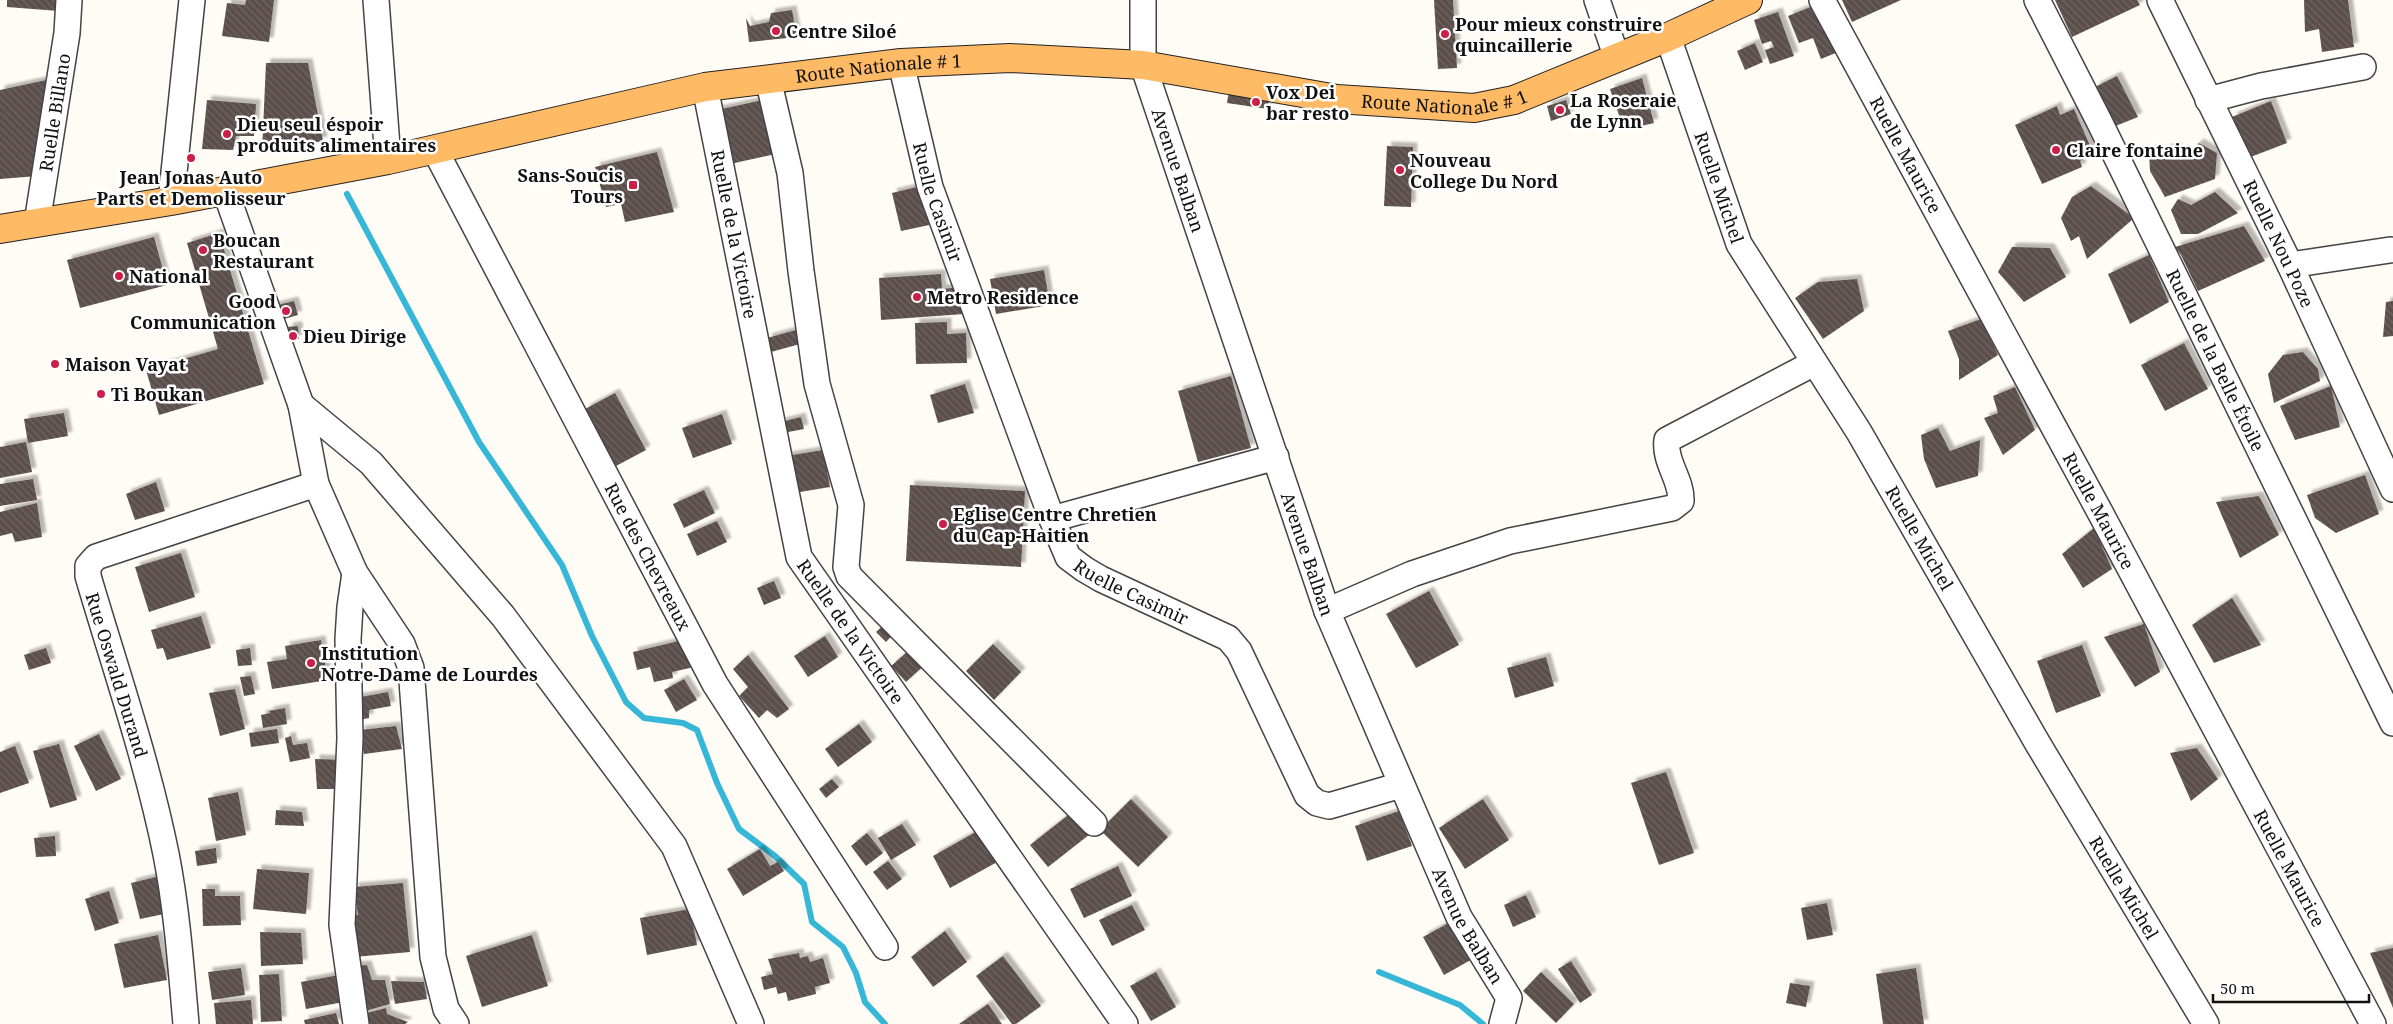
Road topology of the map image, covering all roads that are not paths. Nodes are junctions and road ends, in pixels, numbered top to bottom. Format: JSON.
{"nodes":[{"id":1,"x":69,"y":0,"type":"edge"},
{"id":2,"x":192,"y":0,"type":"edge"},
{"id":3,"x":376,"y":0,"type":"edge"},
{"id":4,"x":1143,"y":0,"type":"edge"},
{"id":5,"x":1597,"y":0,"type":"edge"},
{"id":6,"x":1748,"y":0,"type":"edge"},
{"id":7,"x":1822,"y":0,"type":"edge"},
{"id":8,"x":2037,"y":0,"type":"edge"},
{"id":9,"x":2160,"y":0,"type":"edge"},
{"id":10,"x":1715,"y":7,"type":"edge"},
{"id":11,"x":1668,"y":37,"type":"junction"},
{"id":12,"x":1617,"y":58,"type":"junction"},
{"id":13,"x":901,"y":62,"type":"junction"},
{"id":14,"x":1143,"y":65,"type":"junction"},
{"id":15,"x":2363,"y":67,"type":"dead end"},
{"id":16,"x":768,"y":79,"type":"junction"},
{"id":17,"x":705,"y":87,"type":"junction"},
{"id":18,"x":2208,"y":100,"type":"junction"},
{"id":19,"x":435,"y":150,"type":"junction"},
{"id":20,"x":388,"y":160,"type":"junction"},
{"id":21,"x":225,"y":190,"type":"junction"},
{"id":22,"x":171,"y":202,"type":"junction"},
{"id":23,"x":37,"y":223,"type":"junction"},
{"id":24,"x":0,"y":229,"type":"edge"},
{"id":25,"x":2390,"y":250,"type":"dead end"},
{"id":26,"x":2290,"y":265,"type":"junction"},
{"id":27,"x":1814,"y":364,"type":"junction"},
{"id":28,"x":301,"y":404,"type":"junction"},
{"id":29,"x":1276,"y":457,"type":"junction"},
{"id":30,"x":316,"y":484,"type":"junction"},
{"id":31,"x":2393,"y":489,"type":"edge"},
{"id":32,"x":1052,"y":519,"type":"junction"},
{"id":33,"x":356,"y":573,"type":"junction"},
{"id":34,"x":1327,"y":611,"type":"junction"},
{"id":35,"x":2393,"y":723,"type":"edge"},
{"id":36,"x":1401,"y":785,"type":"junction"},
{"id":37,"x":1094,"y":823,"type":"dead end"},
{"id":38,"x":885,"y":947,"type":"dead end"},
{"id":39,"x":186,"y":1024,"type":"edge"},
{"id":40,"x":356,"y":1024,"type":"edge"},
{"id":41,"x":456,"y":1024,"type":"edge"},
{"id":42,"x":751,"y":1024,"type":"edge"},
{"id":43,"x":1125,"y":1024,"type":"edge"},
{"id":44,"x":1502,"y":1024,"type":"edge"},
{"id":45,"x":2206,"y":1024,"type":"edge"},
{"id":46,"x":2373,"y":1024,"type":"edge"}],
"edges":[{"from":1,"to":23,"type":"street","name":"Ruelle Billano"},
{"from":2,"to":22,"type":"street"},
{"from":3,"to":20,"type":"street"},
{"from":4,"to":14,"type":"street","name":"Avenue Balban"},
{"from":5,"to":12,"type":"street"},
{"from":6,"to":10,"type":"main road","name":"Route Nationale # 1"},
{"from":7,"to":46,"type":"street","name":"Ruelle Maurice"},
{"from":8,"to":35,"type":"street","name":"Ruelle de la Belle Étoile"},
{"from":9,"to":18,"type":"street","name":"Ruelle Nou Poze"},
{"from":10,"to":11,"type":"main road","name":"Route Nationale # 1"},
{"from":11,"to":12,"type":"main road","name":"Route Nationale # 1"},
{"from":11,"to":27,"type":"street","name":"Ruelle Michel"},
{"from":12,"to":14,"type":"main road","name":"Route Nationale # 1"},
{"from":13,"to":14,"type":"main road","name":"Route Nationale # 1"},
{"from":13,"to":16,"type":"main road","name":"Route Nationale # 1"},
{"from":13,"to":32,"type":"street","name":"Ruelle Casimir"},
{"from":14,"to":29,"type":"street","name":"Avenue Balban"},
{"from":15,"to":18,"type":"street"},
{"from":16,"to":17,"type":"main road","name":"Route Nationale # 1"},
{"from":16,"to":37,"type":"street"},
{"from":17,"to":19,"type":"main road","name":"Route Nationale # 1"},
{"from":17,"to":43,"type":"street","name":"Ruelle de la Victoire"},
{"from":18,"to":26,"type":"street","name":"Ruelle Nou Poze"},
{"from":19,"to":20,"type":"main road","name":"Route Nationale # 1"},
{"from":19,"to":38,"type":"street","name":"Rue des Chevreaux"},
{"from":20,"to":21,"type":"main road","name":"Route Nationale # 1"},
{"from":21,"to":22,"type":"main road","name":"Route Nationale # 1"},
{"from":21,"to":28,"type":"street"},
{"from":22,"to":23,"type":"main road","name":"Route Nationale # 1"},
{"from":23,"to":24,"type":"main road","name":"Route Nationale # 1"},
{"from":25,"to":26,"type":"street"},
{"from":26,"to":31,"type":"street","name":"Ruelle Nou Poze"},
{"from":27,"to":34,"type":"street"},
{"from":27,"to":45,"type":"street","name":"Ruelle Michel"},
{"from":28,"to":30,"type":"street"},
{"from":28,"to":42,"type":"street"},
{"from":29,"to":32,"type":"street"},
{"from":29,"to":34,"type":"street","name":"Avenue Balban"},
{"from":30,"to":33,"type":"street"},
{"from":30,"to":39,"type":"street","name":"Rue Oswald Durand"},
{"from":32,"to":36,"type":"street","name":"Ruelle Casimir"},
{"from":33,"to":40,"type":"street"},
{"from":33,"to":41,"type":"street"},
{"from":34,"to":36,"type":"street","name":"Avenue Balban"},
{"from":36,"to":44,"type":"street","name":"Avenue Balban"}]}
